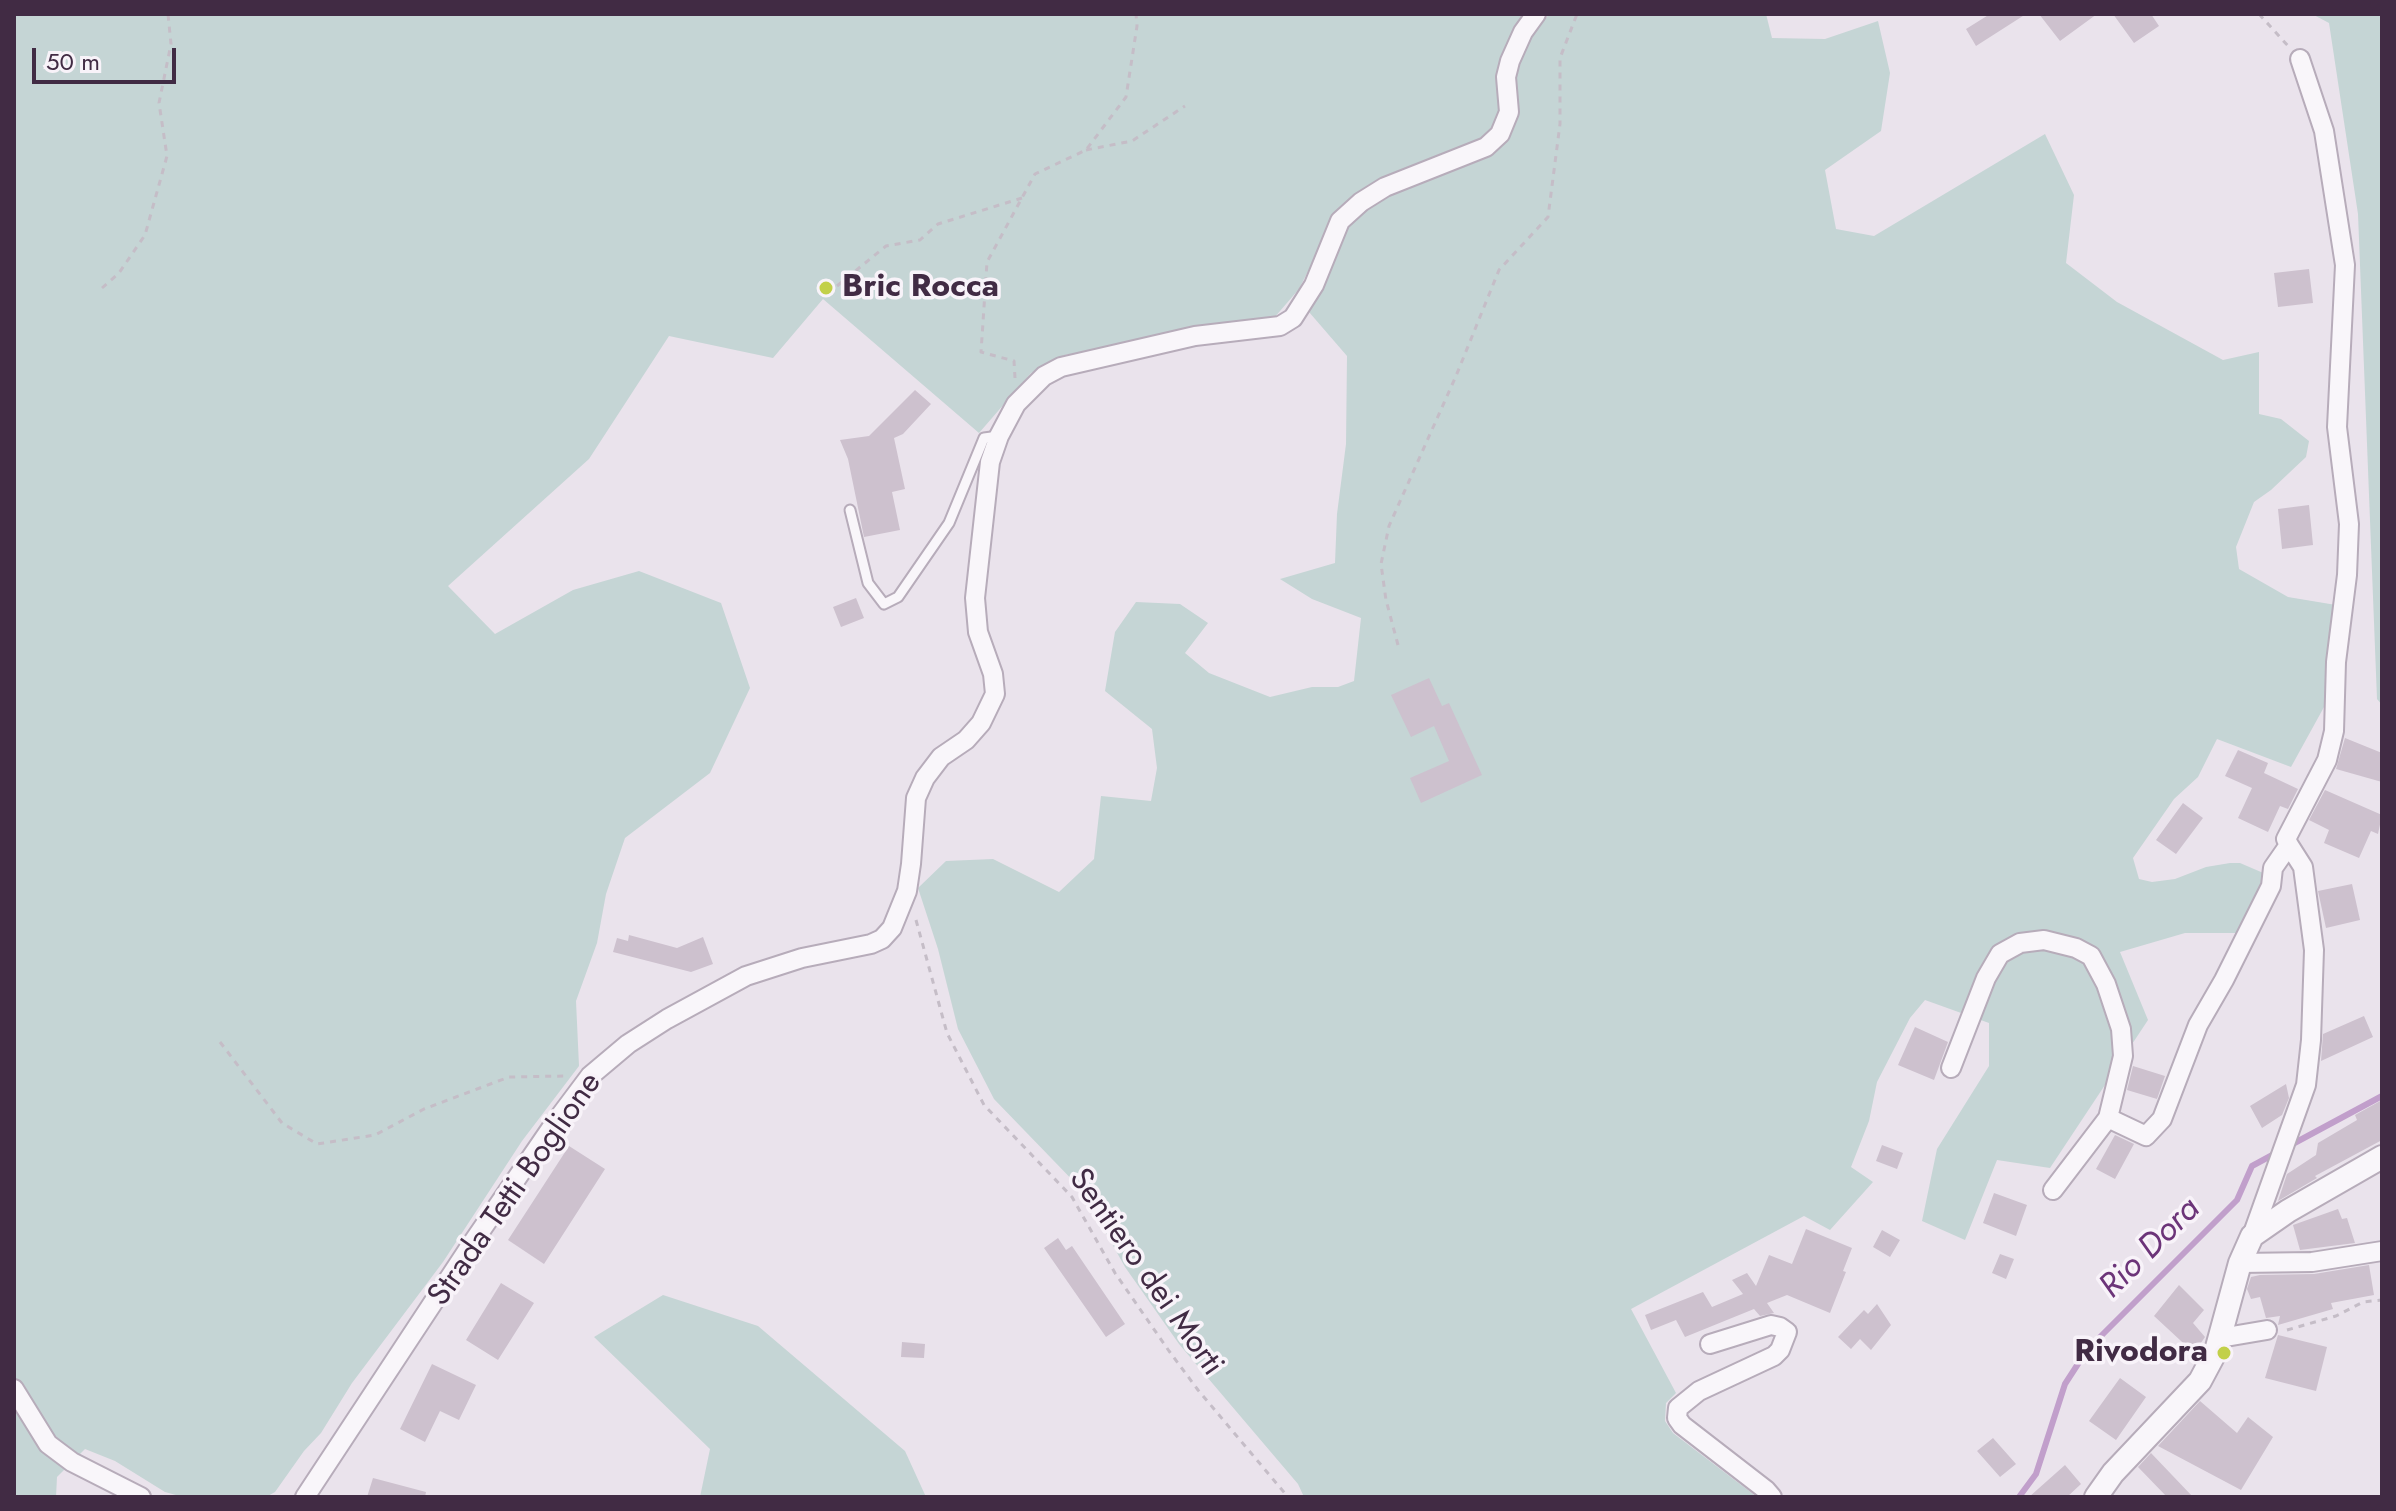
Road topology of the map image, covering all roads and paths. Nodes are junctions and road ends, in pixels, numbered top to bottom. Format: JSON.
{"nodes":[{"id":1,"x":168,"y":14,"type":"edge"},
{"id":2,"x":1136,"y":14,"type":"edge"},
{"id":3,"x":1536,"y":14,"type":"edge"},
{"id":4,"x":1577,"y":14,"type":"edge"},
{"id":5,"x":2259,"y":14,"type":"edge"},
{"id":6,"x":2300,"y":59,"type":"joint"},
{"id":7,"x":1185,"y":106,"type":"dead end"},
{"id":8,"x":1086,"y":150,"type":"junction"},
{"id":9,"x":1022,"y":198,"type":"junction"},
{"id":10,"x":837,"y":286,"type":"dead end"},
{"id":11,"x":102,"y":288,"type":"dead end"},
{"id":12,"x":1016,"y":404,"type":"junction"},
{"id":13,"x":999,"y":436,"type":"junction"},
{"id":14,"x":850,"y":510,"type":"dead end"},
{"id":15,"x":1398,"y":645,"type":"dead end"},
{"id":16,"x":2289,"y":845,"type":"junction"},
{"id":17,"x":907,"y":891,"type":"junction"},
{"id":18,"x":220,"y":1042,"type":"dead end"},
{"id":19,"x":1951,"y":1068,"type":"dead end"},
{"id":20,"x":590,"y":1076,"type":"junction"},
{"id":21,"x":2108,"y":1118,"type":"junction"},
{"id":22,"x":2382,"y":1157,"type":"edge"},
{"id":23,"x":2053,"y":1190,"type":"dead end"},
{"id":24,"x":2252,"y":1236,"type":"junction"},
{"id":25,"x":2382,"y":1251,"type":"edge"},
{"id":26,"x":2240,"y":1263,"type":"junction"},
{"id":27,"x":2382,"y":1300,"type":"edge"},
{"id":28,"x":2267,"y":1330,"type":"joint"},
{"id":29,"x":2220,"y":1338,"type":"junction"},
{"id":30,"x":1710,"y":1344,"type":"dead end"},
{"id":31,"x":14,"y":1389,"type":"edge"},
{"id":32,"x":141,"y":1497,"type":"edge"},
{"id":33,"x":305,"y":1497,"type":"edge"},
{"id":34,"x":1288,"y":1497,"type":"edge"},
{"id":35,"x":1772,"y":1497,"type":"edge"},
{"id":36,"x":2096,"y":1497,"type":"edge"}],
"edges":[{"from":1,"to":11,"type":"path"},
{"from":2,"to":8,"type":"path"},
{"from":3,"to":12,"type":"street","name":"Strada Tetti Boglione"},
{"from":4,"to":15,"type":"path"},
{"from":5,"to":6,"type":"path"},
{"from":6,"to":16,"type":"street"},
{"from":7,"to":8,"type":"path"},
{"from":8,"to":9,"type":"path"},
{"from":9,"to":10,"type":"path"},
{"from":9,"to":12,"type":"path"},
{"from":12,"to":13,"type":"street","name":"Strada Tetti Boglione"},
{"from":13,"to":14,"type":"lane"},
{"from":13,"to":17,"type":"street","name":"Strada Tetti Boglione"},
{"from":16,"to":21,"type":"street"},
{"from":16,"to":24,"type":"street"},
{"from":17,"to":20,"type":"street","name":"Strada Tetti Boglione"},
{"from":17,"to":34,"type":"path","name":"Sentiero dei Morti"},
{"from":18,"to":20,"type":"path"},
{"from":19,"to":21,"type":"street"},
{"from":20,"to":33,"type":"street","name":"Strada Tetti Boglione"},
{"from":21,"to":23,"type":"street"},
{"from":22,"to":24,"type":"street"},
{"from":24,"to":26,"type":"street"},
{"from":25,"to":26,"type":"street"},
{"from":26,"to":29,"type":"street"},
{"from":27,"to":28,"type":"path"},
{"from":28,"to":29,"type":"street"},
{"from":29,"to":36,"type":"street"},
{"from":30,"to":35,"type":"street"},
{"from":31,"to":32,"type":"street"}]}
